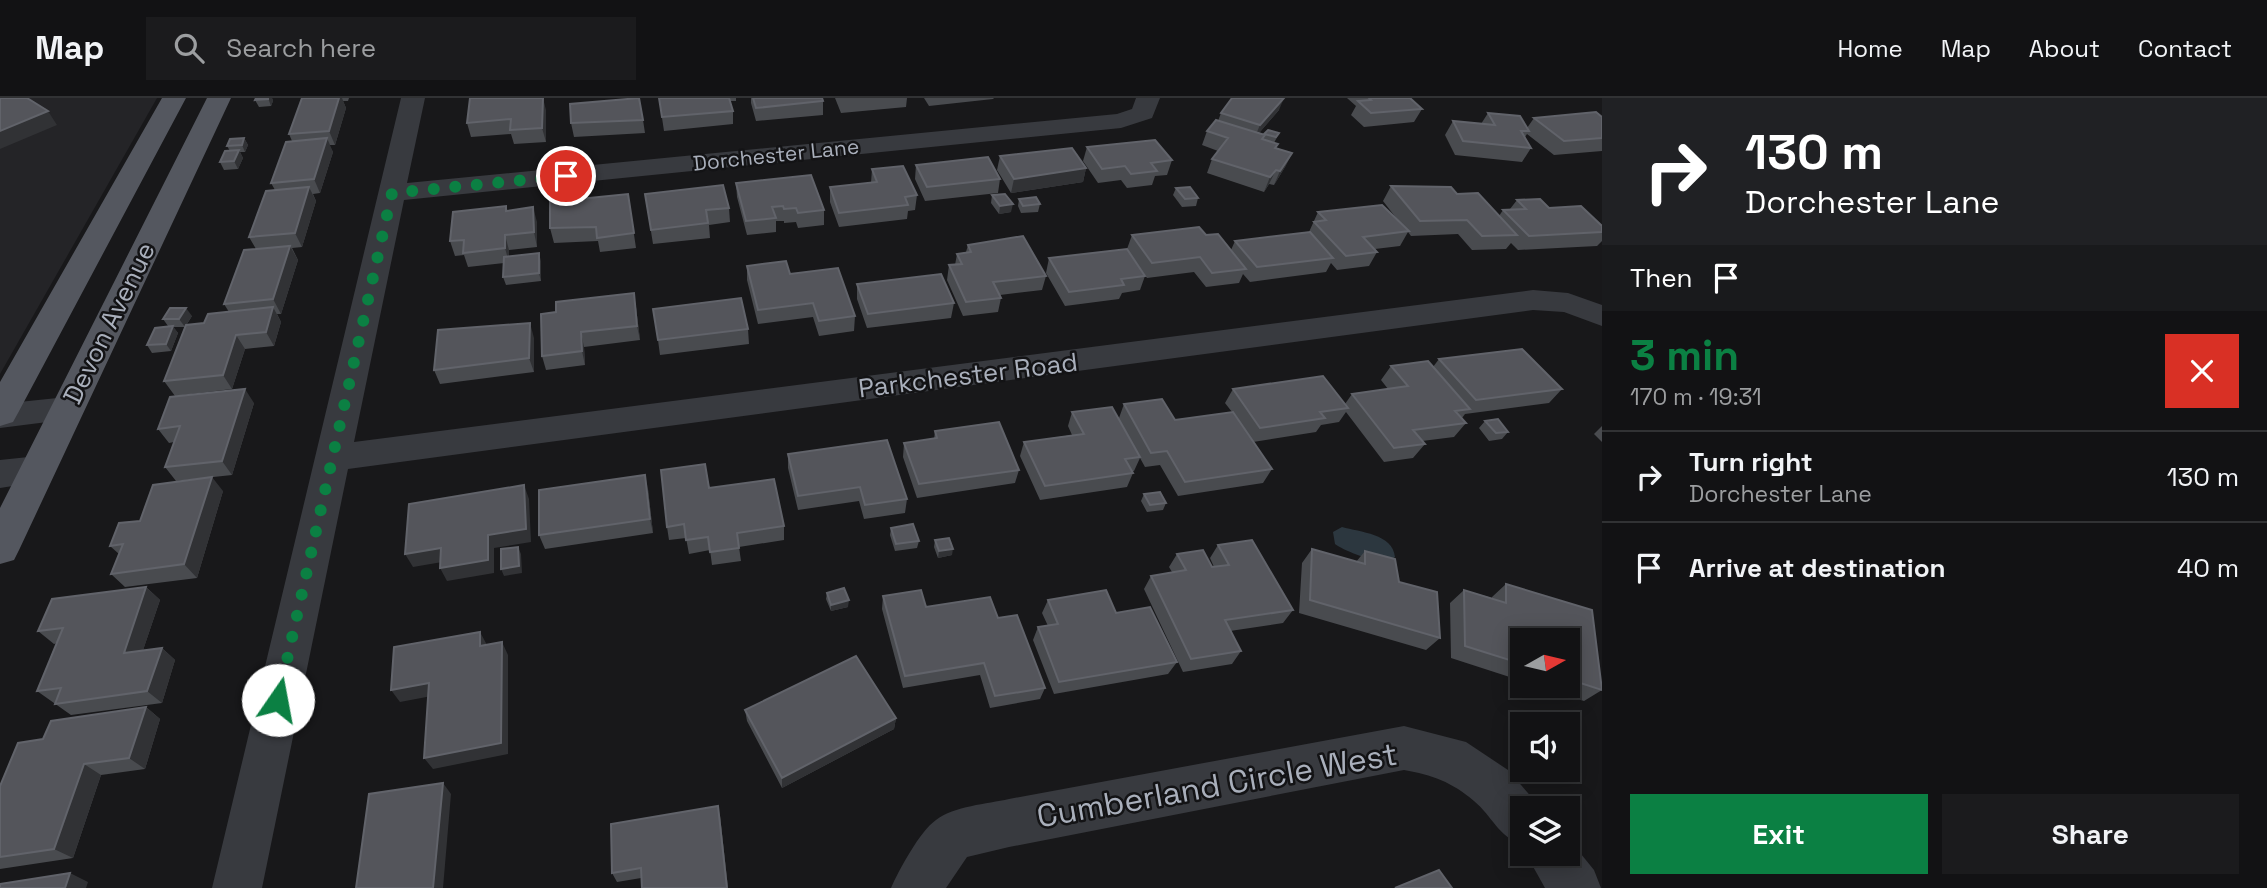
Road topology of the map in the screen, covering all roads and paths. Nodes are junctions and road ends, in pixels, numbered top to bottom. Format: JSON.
{"nodes":[{"id":1,"x":174,"y":98,"type":"edge"},
{"id":2,"x":219,"y":98,"type":"edge"},
{"id":3,"x":413,"y":98,"type":"edge"},
{"id":4,"x":1149,"y":98,"type":"edge"},
{"id":5,"x":392,"y":193,"type":"junction"},
{"id":6,"x":1602,"y":316,"type":"edge"},
{"id":7,"x":68,"y":409,"type":"junction"},
{"id":8,"x":0,"y":414,"type":"edge"},
{"id":9,"x":331,"y":458,"type":"junction"},
{"id":10,"x":38,"y":470,"type":"junction"},
{"id":11,"x":0,"y":474,"type":"edge"},
{"id":12,"x":0,"y":548,"type":"edge"},
{"id":13,"x":1510,"y":807,"type":"edge"},
{"id":14,"x":1559,"y":866,"type":"edge"},
{"id":15,"x":237,"y":888,"type":"edge"},
{"id":16,"x":916,"y":888,"type":"edge"},
{"id":17,"x":1576,"y":888,"type":"edge"}],
"edges":[{"from":1,"to":8,"type":"main road","name":"Devon Avenue"},
{"from":2,"to":7,"type":"main road","name":"Devon Avenue"},
{"from":3,"to":5,"type":"street"},
{"from":4,"to":5,"type":"street","name":"Dorchester Lane"},
{"from":5,"to":9,"type":"street"},
{"from":6,"to":9,"type":"street","name":"Parkchester Road"},
{"from":7,"to":8,"type":"street"},
{"from":7,"to":10,"type":"main road","name":"Devon Avenue"},
{"from":9,"to":15,"type":"street"},
{"from":10,"to":11,"type":"street"},
{"from":10,"to":12,"type":"main road","name":"Devon Avenue"},
{"from":13,"to":16,"type":"street","name":"Cumberland Circle West"},
{"from":14,"to":17,"type":"street"}]}
